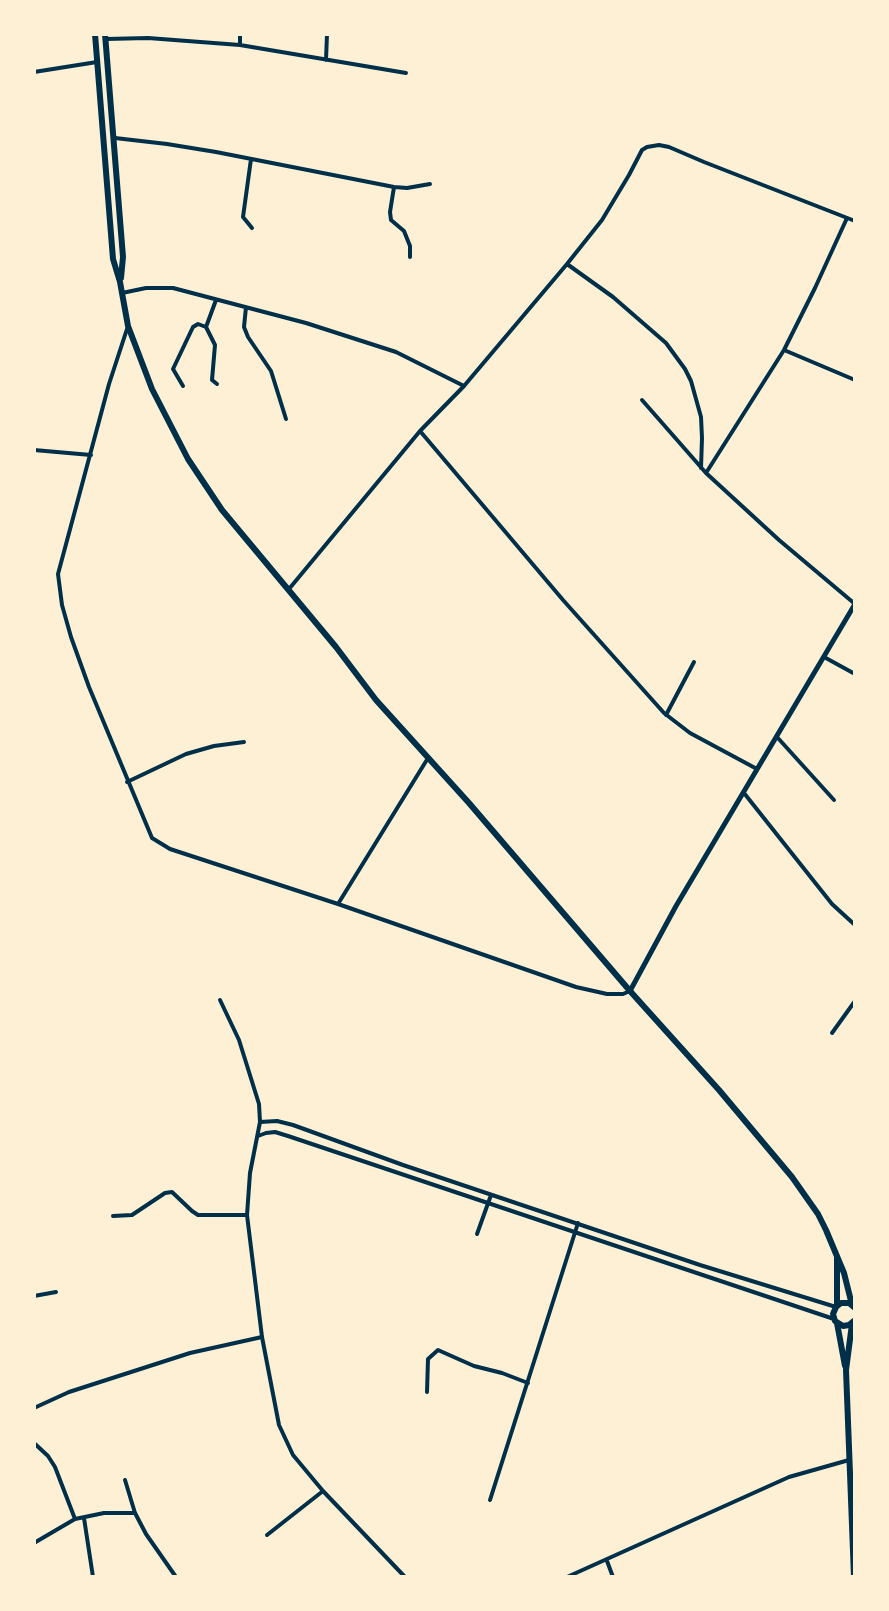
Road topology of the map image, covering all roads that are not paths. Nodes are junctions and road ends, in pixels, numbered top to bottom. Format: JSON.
{"nodes":[{"id":1,"x":95,"y":34,"type":"edge"},
{"id":2,"x":240,"y":34,"type":"edge"},
{"id":3,"x":327,"y":34,"type":"edge"},
{"id":4,"x":106,"y":36,"type":"edge"},
{"id":5,"x":240,"y":45,"type":"junction"},
{"id":6,"x":326,"y":61,"type":"junction"},
{"id":7,"x":97,"y":65,"type":"junction"},
{"id":8,"x":108,"y":67,"type":"junction"},
{"id":9,"x":34,"y":72,"type":"edge"},
{"id":10,"x":406,"y":73,"type":"dead end"},
{"id":11,"x":115,"y":138,"type":"junction"},
{"id":12,"x":251,"y":159,"type":"junction"},
{"id":13,"x":430,"y":184,"type":"dead end"},
{"id":14,"x":394,"y":187,"type":"junction"},
{"id":15,"x":847,"y":218,"type":"junction"},
{"id":16,"x":855,"y":221,"type":"edge"},
{"id":17,"x":252,"y":228,"type":"dead end"},
{"id":18,"x":410,"y":257,"type":"dead end"},
{"id":19,"x":567,"y":264,"type":"junction"},
{"id":20,"x":120,"y":282,"type":"junction"},
{"id":21,"x":122,"y":293,"type":"junction"},
{"id":22,"x":216,"y":300,"type":"junction"},
{"id":23,"x":246,"y":307,"type":"junction"},
{"id":24,"x":128,"y":326,"type":"junction"},
{"id":25,"x":206,"y":327,"type":"junction"},
{"id":26,"x":784,"y":350,"type":"junction"},
{"id":27,"x":855,"y":380,"type":"edge"},
{"id":28,"x":217,"y":384,"type":"dead end"},
{"id":29,"x":183,"y":386,"type":"dead end"},
{"id":30,"x":464,"y":386,"type":"junction"},
{"id":31,"x":642,"y":400,"type":"dead end"},
{"id":32,"x":286,"y":419,"type":"dead end"},
{"id":33,"x":420,"y":431,"type":"junction"},
{"id":34,"x":34,"y":450,"type":"edge"},
{"id":35,"x":91,"y":455,"type":"junction"},
{"id":36,"x":701,"y":468,"type":"junction"},
{"id":37,"x":706,"y":473,"type":"junction"},
{"id":38,"x":287,"y":590,"type":"junction"},
{"id":39,"x":855,"y":604,"type":"edge"},
{"id":40,"x":824,"y":657,"type":"junction"},
{"id":41,"x":694,"y":662,"type":"dead end"},
{"id":42,"x":855,"y":674,"type":"edge"},
{"id":43,"x":666,"y":715,"type":"junction"},
{"id":44,"x":776,"y":736,"type":"junction"},
{"id":45,"x":244,"y":742,"type":"dead end"},
{"id":46,"x":428,"y":758,"type":"junction"},
{"id":47,"x":757,"y":769,"type":"junction"},
{"id":48,"x":127,"y":782,"type":"junction"},
{"id":49,"x":744,"y":793,"type":"junction"},
{"id":50,"x":834,"y":800,"type":"dead end"},
{"id":51,"x":338,"y":904,"type":"junction"},
{"id":52,"x":855,"y":925,"type":"edge"},
{"id":53,"x":630,"y":991,"type":"junction"},
{"id":54,"x":220,"y":1000,"type":"dead end"},
{"id":55,"x":855,"y":1001,"type":"edge"},
{"id":56,"x":832,"y":1033,"type":"dead end"},
{"id":57,"x":260,"y":1122,"type":"junction"},
{"id":58,"x":258,"y":1136,"type":"junction"},
{"id":59,"x":383,"y":1158,"type":"junction"},
{"id":60,"x":380,"y":1167,"type":"junction"},
{"id":61,"x":491,"y":1194,"type":"junction"},
{"id":62,"x":488,"y":1204,"type":"junction"},
{"id":63,"x":522,"y":1204,"type":"junction"},
{"id":64,"x":518,"y":1214,"type":"junction"},
{"id":65,"x":247,"y":1215,"type":"junction"},
{"id":66,"x":113,"y":1216,"type":"dead end"},
{"id":67,"x":578,"y":1223,"type":"junction"},
{"id":68,"x":575,"y":1233,"type":"junction"},
{"id":69,"x":477,"y":1234,"type":"dead end"},
{"id":70,"x":837,"y":1254,"type":"junction"},
{"id":71,"x":56,"y":1292,"type":"dead end"},
{"id":72,"x":34,"y":1296,"type":"edge"},
{"id":73,"x":837,"y":1306,"type":"junction"},
{"id":74,"x":854,"y":1307,"type":"edge"},
{"id":75,"x":836,"y":1321,"type":"junction"},
{"id":76,"x":854,"y":1322,"type":"edge"},
{"id":77,"x":262,"y":1337,"type":"junction"},
{"id":78,"x":846,"y":1370,"type":"junction"},
{"id":79,"x":528,"y":1383,"type":"junction"},
{"id":80,"x":427,"y":1392,"type":"dead end"},
{"id":81,"x":34,"y":1408,"type":"edge"},
{"id":82,"x":34,"y":1443,"type":"edge"},
{"id":83,"x":849,"y":1460,"type":"junction"},
{"id":84,"x":125,"y":1480,"type":"dead end"},
{"id":85,"x":323,"y":1491,"type":"junction"},
{"id":86,"x":490,"y":1500,"type":"dead end"},
{"id":87,"x":135,"y":1513,"type":"junction"},
{"id":88,"x":84,"y":1518,"type":"junction"},
{"id":89,"x":75,"y":1519,"type":"junction"},
{"id":90,"x":267,"y":1535,"type":"dead end"},
{"id":91,"x":34,"y":1543,"type":"edge"},
{"id":92,"x":606,"y":1560,"type":"junction"},
{"id":93,"x":93,"y":1577,"type":"edge"},
{"id":94,"x":176,"y":1577,"type":"edge"},
{"id":95,"x":405,"y":1577,"type":"edge"},
{"id":96,"x":567,"y":1577,"type":"edge"},
{"id":97,"x":613,"y":1577,"type":"edge"},
{"id":98,"x":854,"y":1577,"type":"edge"}],
"edges":[{"from":1,"to":7,"type":"main road"},
{"from":2,"to":5,"type":"street"},
{"from":3,"to":6,"type":"street"},
{"from":4,"to":5,"type":"street"},
{"from":4,"to":8,"type":"main road"},
{"from":5,"to":6,"type":"street"},
{"from":6,"to":10,"type":"street"},
{"from":7,"to":8,"type":"main road"},
{"from":7,"to":9,"type":"street"},
{"from":7,"to":20,"type":"main road"},
{"from":8,"to":11,"type":"main road"},
{"from":11,"to":12,"type":"street"},
{"from":11,"to":20,"type":"main road"},
{"from":12,"to":14,"type":"street"},
{"from":12,"to":17,"type":"street"},
{"from":13,"to":14,"type":"street"},
{"from":14,"to":18,"type":"street"},
{"from":15,"to":16,"type":"street"},
{"from":15,"to":19,"type":"street"},
{"from":15,"to":26,"type":"street"},
{"from":19,"to":30,"type":"street"},
{"from":19,"to":36,"type":"street"},
{"from":20,"to":21,"type":"main road"},
{"from":21,"to":22,"type":"street"},
{"from":21,"to":24,"type":"main road"},
{"from":22,"to":23,"type":"street"},
{"from":22,"to":25,"type":"street"},
{"from":23,"to":30,"type":"street"},
{"from":23,"to":32,"type":"street"},
{"from":24,"to":35,"type":"street"},
{"from":24,"to":38,"type":"main road"},
{"from":25,"to":28,"type":"street"},
{"from":25,"to":29,"type":"street"},
{"from":26,"to":27,"type":"street"},
{"from":26,"to":37,"type":"street"},
{"from":30,"to":33,"type":"street"},
{"from":31,"to":36,"type":"street"},
{"from":33,"to":38,"type":"street"},
{"from":33,"to":43,"type":"street"},
{"from":34,"to":35,"type":"street"},
{"from":35,"to":48,"type":"street"},
{"from":36,"to":37,"type":"street"},
{"from":37,"to":39,"type":"street"},
{"from":38,"to":46,"type":"main road"},
{"from":39,"to":40,"type":"street"},
{"from":40,"to":42,"type":"street"},
{"from":40,"to":44,"type":"street"},
{"from":41,"to":43,"type":"street"},
{"from":43,"to":47,"type":"street"},
{"from":44,"to":47,"type":"street"},
{"from":44,"to":50,"type":"street"},
{"from":45,"to":48,"type":"street"},
{"from":46,"to":51,"type":"street"},
{"from":46,"to":53,"type":"main road"},
{"from":47,"to":49,"type":"street"},
{"from":48,"to":51,"type":"street"},
{"from":49,"to":52,"type":"street"},
{"from":49,"to":53,"type":"street"},
{"from":51,"to":53,"type":"street"},
{"from":53,"to":70,"type":"main road"},
{"from":54,"to":57,"type":"street"},
{"from":55,"to":56,"type":"street"},
{"from":57,"to":58,"type":"street"},
{"from":57,"to":59,"type":"street"},
{"from":58,"to":60,"type":"street"},
{"from":58,"to":65,"type":"street"},
{"from":59,"to":60,"type":"street"},
{"from":59,"to":61,"type":"street"},
{"from":60,"to":62,"type":"street"},
{"from":61,"to":62,"type":"street"},
{"from":61,"to":63,"type":"street"},
{"from":62,"to":64,"type":"street"},
{"from":62,"to":69,"type":"street"},
{"from":63,"to":64,"type":"street"},
{"from":63,"to":67,"type":"street"},
{"from":64,"to":68,"type":"street"},
{"from":65,"to":66,"type":"street"},
{"from":65,"to":77,"type":"street"},
{"from":67,"to":68,"type":"street"},
{"from":67,"to":73,"type":"street"},
{"from":68,"to":75,"type":"street"},
{"from":68,"to":79,"type":"street"},
{"from":70,"to":73,"type":"main road"},
{"from":70,"to":74,"type":"main road"},
{"from":71,"to":72,"type":"street"},
{"from":73,"to":74,"type":"main road"},
{"from":73,"to":75,"type":"main road"},
{"from":75,"to":76,"type":"main road"},
{"from":75,"to":78,"type":"main road"},
{"from":76,"to":78,"type":"main road"},
{"from":77,"to":81,"type":"street"},
{"from":77,"to":85,"type":"street"},
{"from":78,"to":83,"type":"main road"},
{"from":79,"to":80,"type":"street"},
{"from":79,"to":86,"type":"street"},
{"from":82,"to":89,"type":"street"},
{"from":83,"to":92,"type":"street"},
{"from":83,"to":98,"type":"main road"},
{"from":84,"to":87,"type":"street"},
{"from":85,"to":90,"type":"street"},
{"from":85,"to":95,"type":"street"},
{"from":87,"to":88,"type":"street"},
{"from":87,"to":94,"type":"street"},
{"from":88,"to":89,"type":"street"},
{"from":88,"to":93,"type":"street"},
{"from":89,"to":91,"type":"street"},
{"from":92,"to":96,"type":"street"},
{"from":92,"to":97,"type":"street"}]}
